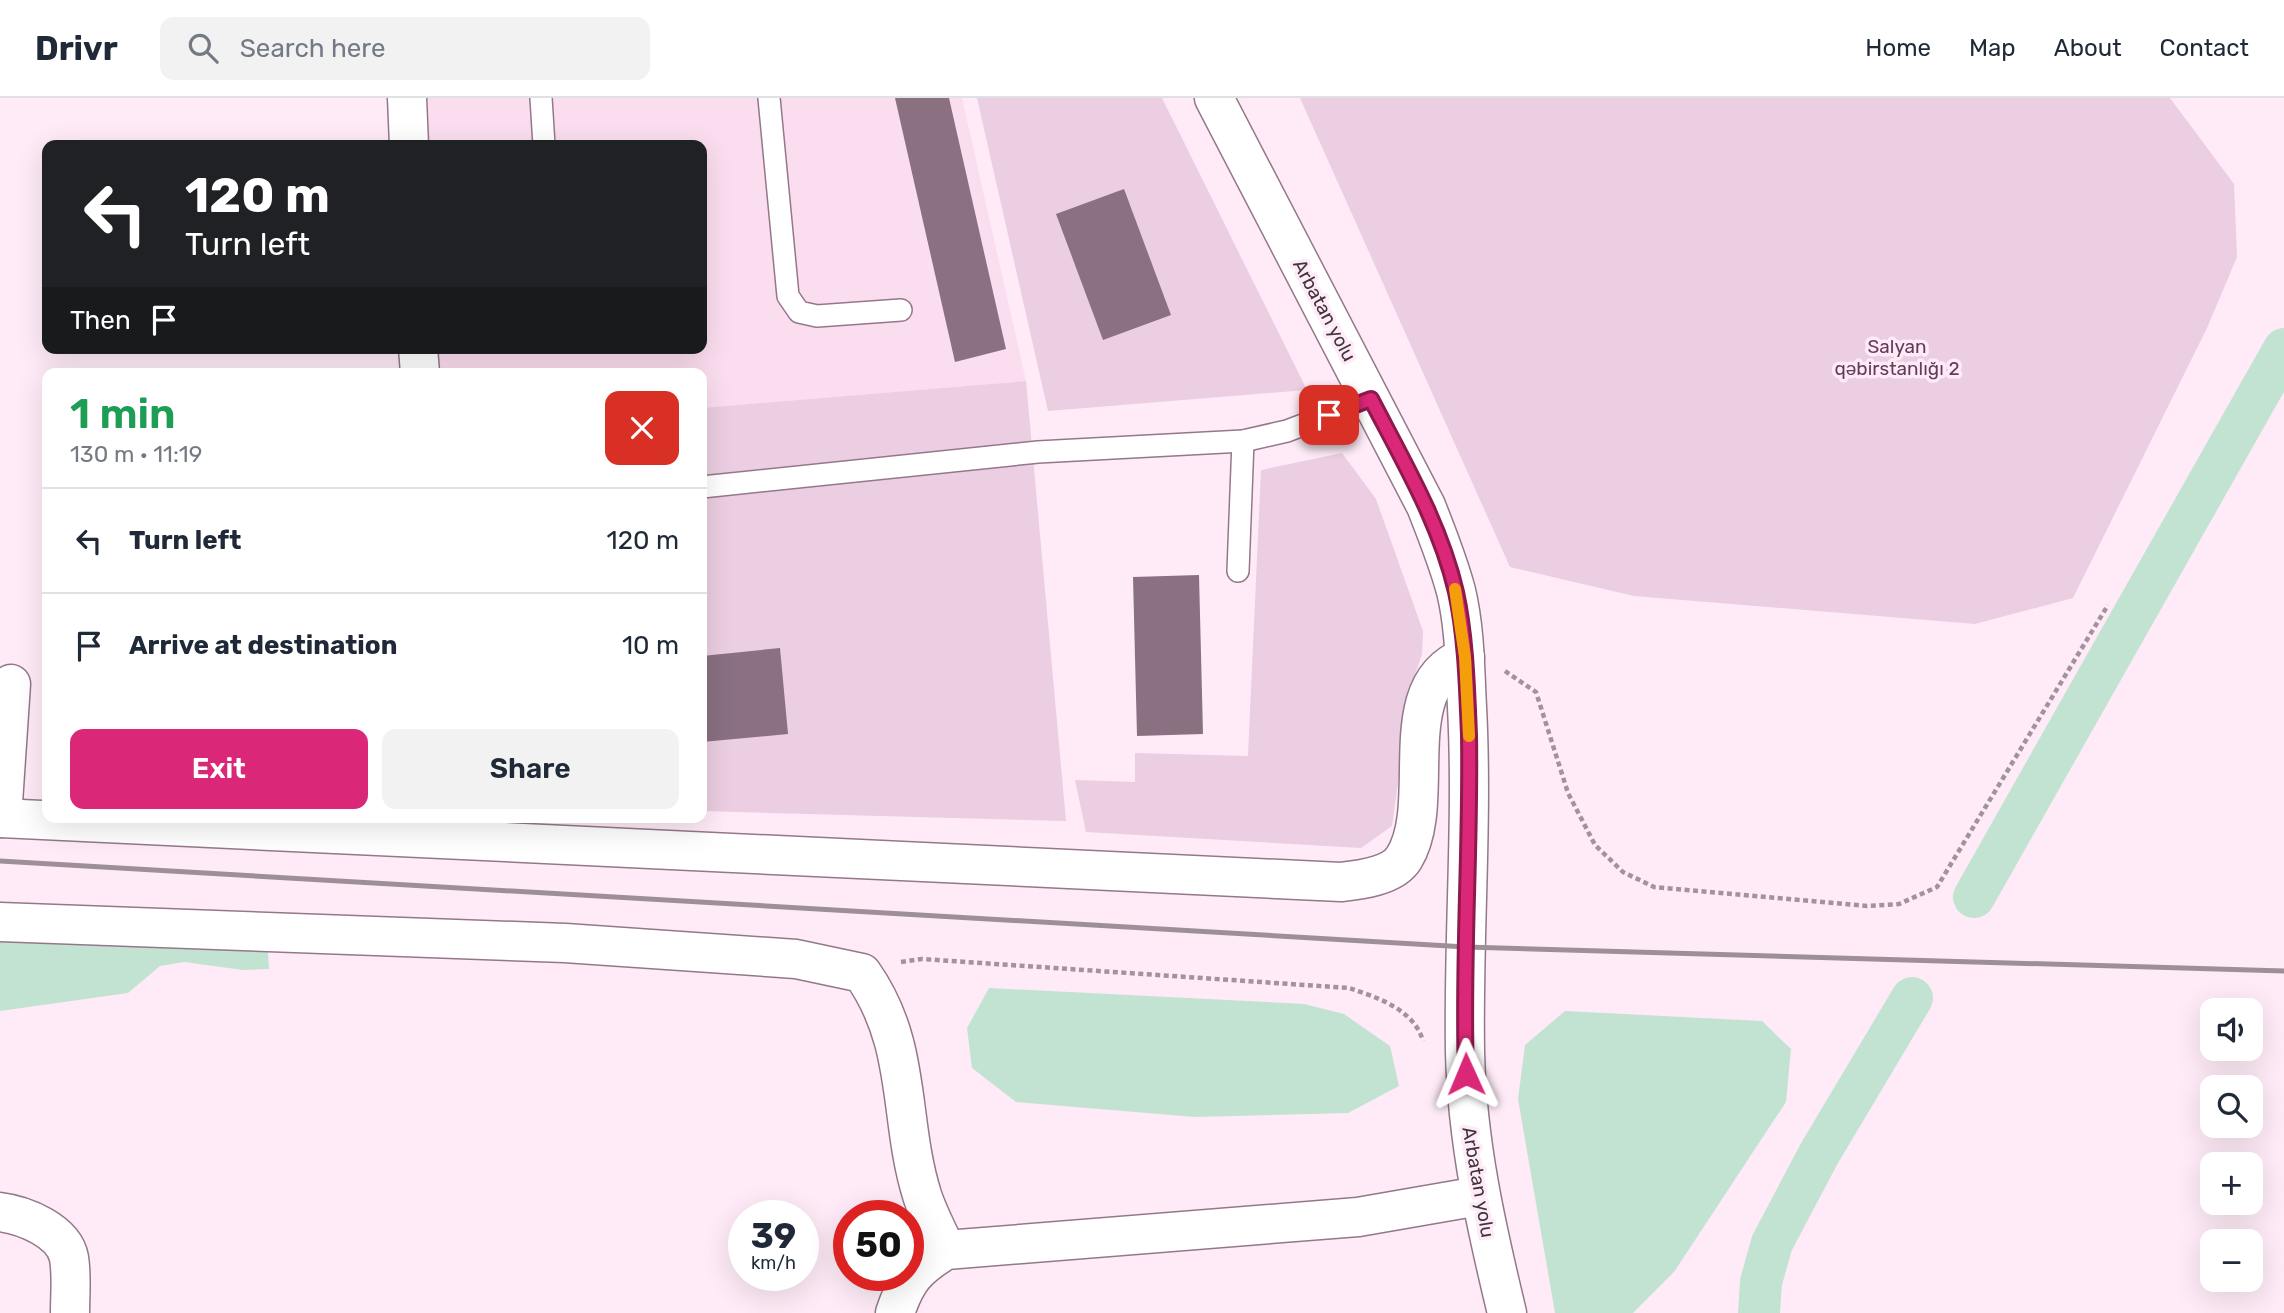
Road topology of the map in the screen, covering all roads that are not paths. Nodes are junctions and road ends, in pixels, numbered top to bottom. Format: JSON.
{"nodes":[{"id":1,"x":407,"y":98,"type":"edge"},
{"id":2,"x":541,"y":98,"type":"edge"},
{"id":3,"x":769,"y":98,"type":"edge"},
{"id":4,"x":1214,"y":98,"type":"edge"},
{"id":5,"x":409,"y":140,"type":"edge"},
{"id":6,"x":544,"y":140,"type":"edge"},
{"id":7,"x":901,"y":310,"type":"dead end"},
{"id":8,"x":1371,"y":399,"type":"junction"},
{"id":9,"x":1242,"y":441,"type":"junction"},
{"id":10,"x":707,"y":486,"type":"edge"},
{"id":11,"x":1238,"y":571,"type":"dead end"},
{"id":12,"x":1465,"y":657,"type":"junction"},
{"id":13,"x":11,"y":684,"type":"dead end"},
{"id":14,"x":1,"y":818,"type":"edge"},
{"id":15,"x":42,"y":819,"type":"edge"},
{"id":16,"x":220,"y":823,"type":"edge"},
{"id":17,"x":0,"y":922,"type":"edge"},
{"id":18,"x":1479,"y":1196,"type":"junction"},
{"id":19,"x":0,"y":1212,"type":"edge"},
{"id":20,"x":946,"y":1250,"type":"junction"},
{"id":21,"x":70,"y":1313,"type":"edge"},
{"id":22,"x":895,"y":1313,"type":"edge"},
{"id":23,"x":1507,"y":1313,"type":"edge"}],
"edges":[{"from":1,"to":5,"type":"street"},
{"from":2,"to":6,"type":"lane"},
{"from":3,"to":7,"type":"lane"},
{"from":4,"to":8,"type":"street","name":"Arbatan yolu"},
{"from":8,"to":9,"type":"lane"},
{"from":8,"to":12,"type":"street","name":"Arbatan yolu"},
{"from":9,"to":10,"type":"lane"},
{"from":9,"to":11,"type":"lane"},
{"from":12,"to":16,"type":"street"},
{"from":12,"to":18,"type":"street","name":"Arbatan yolu"},
{"from":13,"to":14,"type":"street"},
{"from":14,"to":15,"type":"street"},
{"from":17,"to":20,"type":"street"},
{"from":18,"to":20,"type":"street"},
{"from":18,"to":23,"type":"street","name":"Arbatan yolu"},
{"from":19,"to":21,"type":"street"},
{"from":20,"to":22,"type":"street"}]}
